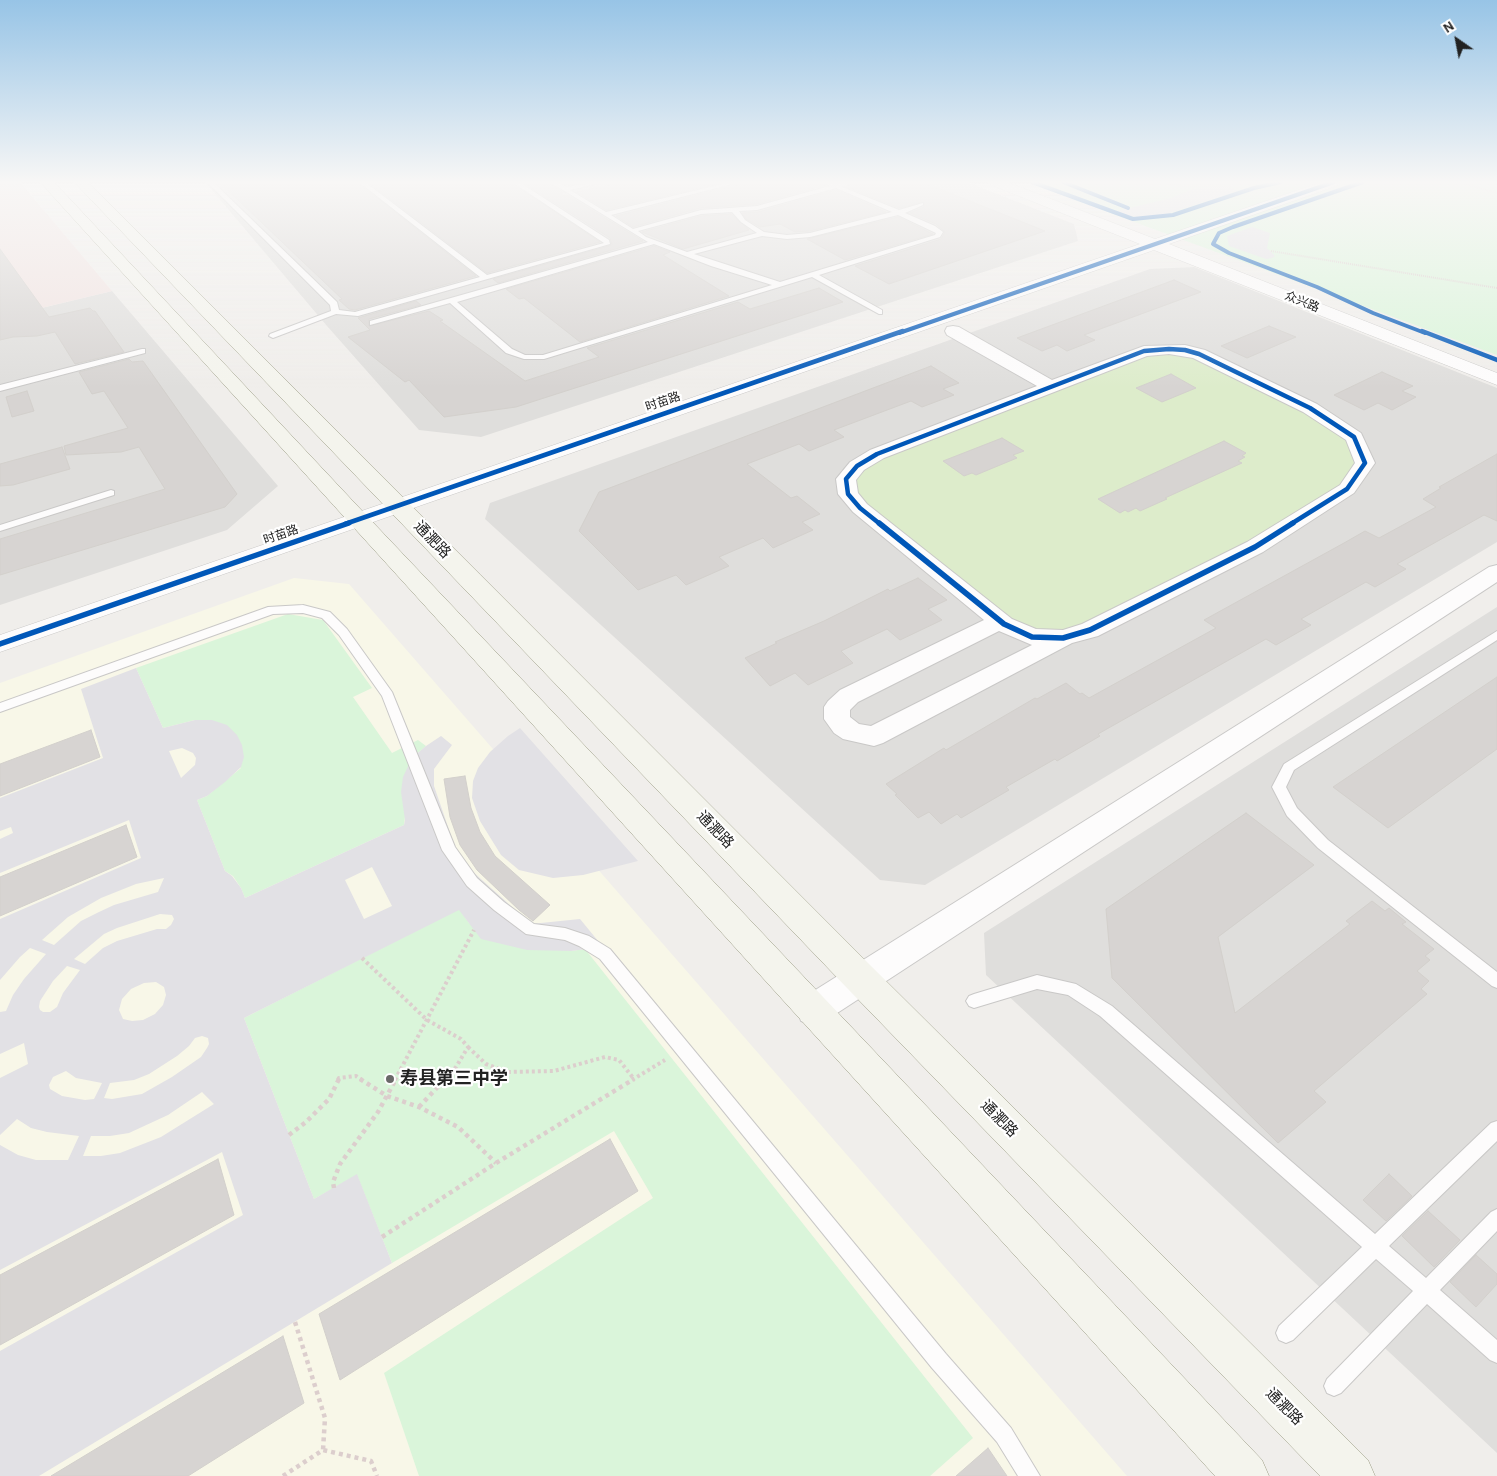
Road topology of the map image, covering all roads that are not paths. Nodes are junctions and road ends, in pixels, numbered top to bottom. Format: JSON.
{"nodes":[{"id":1,"x":110,"y":251,"type":"edge"},
{"id":2,"x":148,"y":251,"type":"edge"},
{"id":3,"x":280,"y":251,"type":"edge"},
{"id":4,"x":451,"y":251,"type":"edge"},
{"id":5,"x":582,"y":251,"type":"edge"},
{"id":6,"x":628,"y":251,"type":"edge"},
{"id":7,"x":677,"y":251,"type":"edge"},
{"id":8,"x":698,"y":251,"type":"edge"},
{"id":9,"x":891,"y":251,"type":"edge"},
{"id":10,"x":1126,"y":251,"type":"edge"},
{"id":11,"x":1179,"y":251,"type":"edge"},
{"id":12,"x":1182,"y":251,"type":"edge"},
{"id":13,"x":686,"y":254,"type":"junction"},
{"id":14,"x":814,"y":275,"type":"junction"},
{"id":15,"x":485,"y":277,"type":"dead end"},
{"id":16,"x":780,"y":285,"type":"junction"},
{"id":17,"x":452,"y":301,"type":"junction"},
{"id":18,"x":335,"y":312,"type":"junction"},
{"id":19,"x":879,"y":312,"type":"dead end"},
{"id":20,"x":372,"y":323,"type":"dead end"},
{"id":21,"x":953,"y":330,"type":"dead end"},
{"id":22,"x":273,"y":336,"type":"dead end"},
{"id":23,"x":935,"y":338,"type":"dead end"},
{"id":24,"x":142,"y":351,"type":"dead end"},
{"id":25,"x":1497,"y":368,"type":"edge"},
{"id":26,"x":1497,"y":379,"type":"edge"},
{"id":27,"x":1051,"y":387,"type":"junction"},
{"id":28,"x":0,"y":388,"type":"edge"},
{"id":29,"x":1032,"y":394,"type":"junction"},
{"id":30,"x":111,"y":493,"type":"dead end"},
{"id":31,"x":392,"y":500,"type":"junction"},
{"id":32,"x":352,"y":514,"type":"junction"},
{"id":33,"x":0,"y":528,"type":"edge"},
{"id":34,"x":1497,"y":572,"type":"edge"},
{"id":35,"x":1000,"y":621,"type":"junction"},
{"id":36,"x":0,"y":625,"type":"edge"},
{"id":37,"x":1497,"y":635,"type":"edge"},
{"id":38,"x":1063,"y":638,"type":"junction"},
{"id":39,"x":0,"y":644,"type":"edge"},
{"id":40,"x":0,"y":708,"type":"edge"},
{"id":41,"x":1495,"y":976,"type":"edge"},
{"id":42,"x":860,"y":978,"type":"junction"},
{"id":43,"x":974,"y":1001,"type":"dead end"},
{"id":44,"x":813,"y":1010,"type":"junction"},
{"id":45,"x":1497,"y":1129,"type":"edge"},
{"id":46,"x":1497,"y":1218,"type":"edge"},
{"id":47,"x":1286,"y":1333,"type":"dead end"},
{"id":48,"x":1497,"y":1353,"type":"edge"},
{"id":49,"x":1334,"y":1386,"type":"dead end"},
{"id":50,"x":1030,"y":1476,"type":"edge"},
{"id":51,"x":1246,"y":1476,"type":"edge"},
{"id":52,"x":1352,"y":1476,"type":"edge"}],
"edges":[{"from":1,"to":32,"type":"main road"},
{"from":2,"to":31,"type":"main road","name":"通淝路"},
{"from":3,"to":18,"type":"lane"},
{"from":4,"to":15,"type":"lane"},
{"from":5,"to":18,"type":"lane"},
{"from":6,"to":17,"type":"lane"},
{"from":7,"to":13,"type":"lane"},
{"from":8,"to":13,"type":"lane"},
{"from":9,"to":14,"type":"lane"},
{"from":10,"to":31,"type":"street","name":"时苗路"},
{"from":11,"to":26,"type":"street","name":"众兴路"},
{"from":12,"to":25,"type":"street","name":"众兴路"},
{"from":13,"to":16,"type":"lane"},
{"from":14,"to":16,"type":"lane"},
{"from":14,"to":19,"type":"lane"},
{"from":16,"to":17,"type":"lane"},
{"from":17,"to":20,"type":"lane"},
{"from":18,"to":22,"type":"lane"},
{"from":21,"to":27,"type":"street"},
{"from":23,"to":29,"type":"street"},
{"from":24,"to":28,"type":"lane"},
{"from":27,"to":29,"type":"street"},
{"from":27,"to":38,"type":"street"},
{"from":29,"to":35,"type":"street"},
{"from":30,"to":33,"type":"lane"},
{"from":31,"to":32,"type":"street","name":"时苗路"},
{"from":31,"to":42,"type":"main road","name":"通淝路"},
{"from":32,"to":36,"type":"street","name":"时苗路"},
{"from":32,"to":39,"type":"street","name":"时苗路"},
{"from":32,"to":44,"type":"main road"},
{"from":34,"to":42,"type":"street"},
{"from":35,"to":38,"type":"street"},
{"from":35,"to":38,"type":"street"},
{"from":37,"to":41,"type":"lane"},
{"from":40,"to":50,"type":"lane"},
{"from":42,"to":44,"type":"street"},
{"from":42,"to":52,"type":"main road","name":"通淝路"},
{"from":43,"to":48,"type":"lane"},
{"from":44,"to":51,"type":"main road"},
{"from":45,"to":47,"type":"lane"},
{"from":46,"to":49,"type":"lane"}]}
